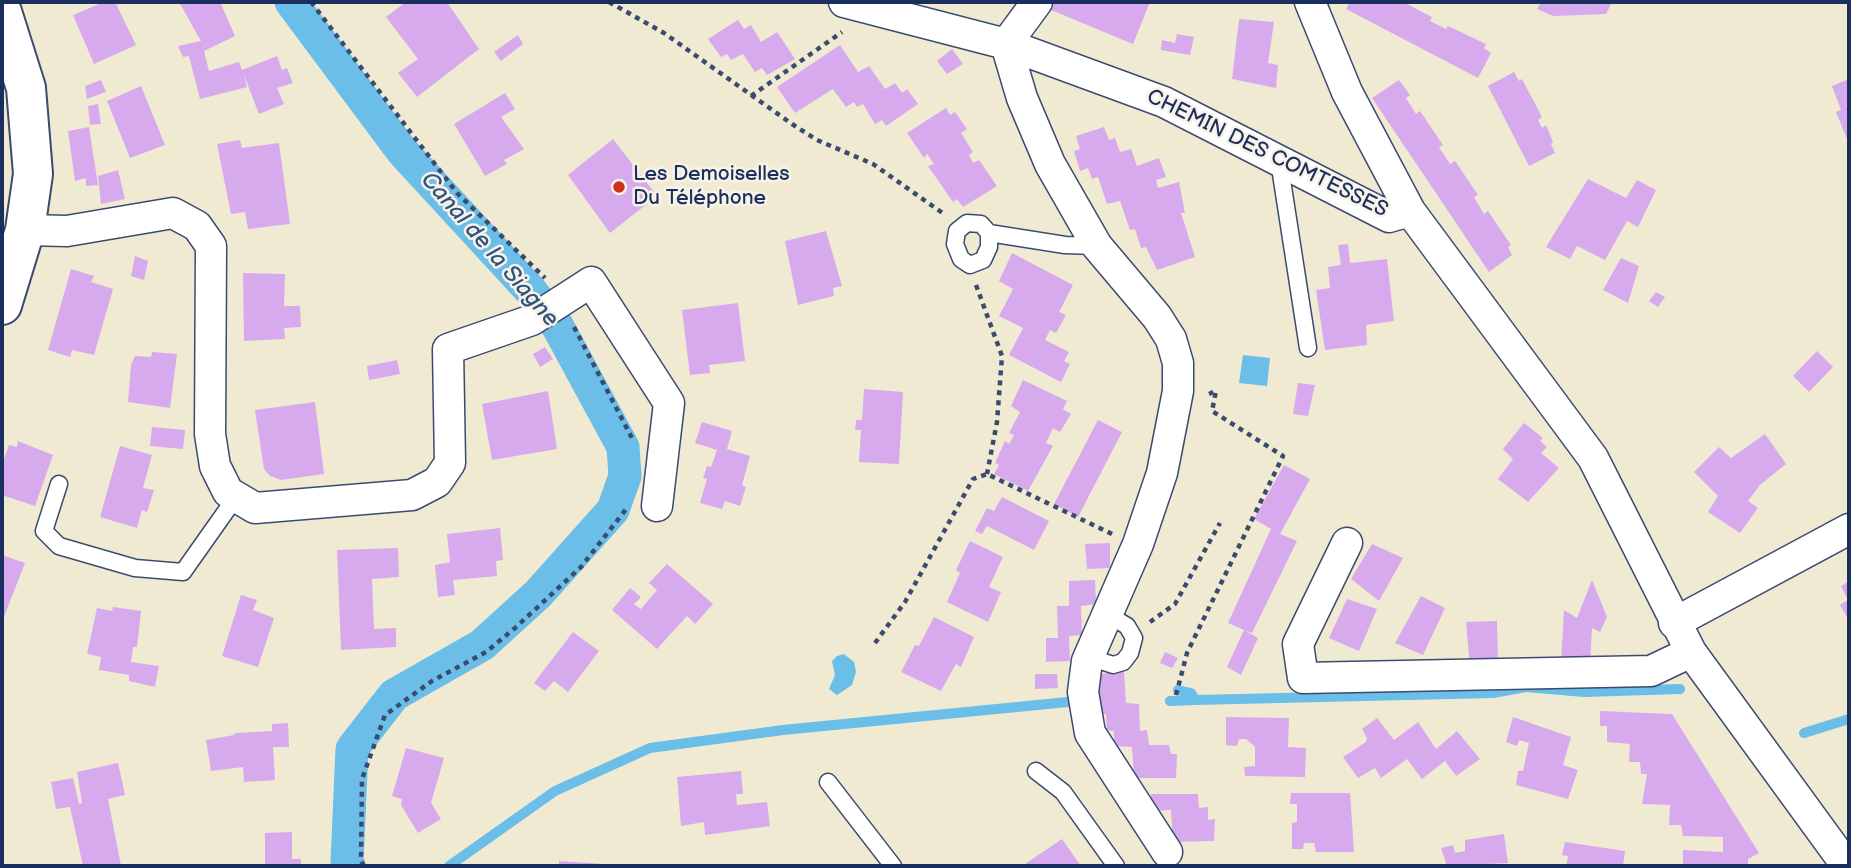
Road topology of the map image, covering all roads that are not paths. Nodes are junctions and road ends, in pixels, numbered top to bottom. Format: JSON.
{"nodes":[{"id":1,"x":844,"y":2,"type":"edge"},
{"id":2,"x":1037,"y":2,"type":"edge"},
{"id":3,"x":1310,"y":2,"type":"edge"},
{"id":4,"x":2,"y":12,"type":"edge"},
{"id":5,"x":1006,"y":44,"type":"junction"},
{"id":6,"x":1279,"y":161,"type":"junction"},
{"id":7,"x":1410,"y":211,"type":"junction"},
{"id":8,"x":25,"y":230,"type":"junction"},
{"id":9,"x":989,"y":233,"type":"junction"},
{"id":10,"x":1097,"y":246,"type":"junction"},
{"id":11,"x":2,"y":305,"type":"edge"},
{"id":12,"x":1308,"y":348,"type":"dead end"},
{"id":13,"x":60,"y":484,"type":"dead end"},
{"id":14,"x":236,"y":497,"type":"junction"},
{"id":15,"x":644,"y":503,"type":"road end"},
{"id":16,"x":1849,"y":528,"type":"edge"},
{"id":17,"x":1346,"y":543,"type":"dead end"},
{"id":18,"x":1674,"y":623,"type":"junction"},
{"id":19,"x":1691,"y":652,"type":"junction"},
{"id":20,"x":1035,"y":772,"type":"dead end"},
{"id":21,"x":828,"y":782,"type":"dead end"},
{"id":22,"x":1167,"y":852,"type":"dead end"},
{"id":23,"x":893,"y":866,"type":"edge"},
{"id":24,"x":1115,"y":866,"type":"edge"},
{"id":25,"x":1847,"y":866,"type":"edge"}],
"edges":[{"from":1,"to":5,"type":"street","name":"CHEMIN DES COMTESSES"},
{"from":2,"to":5,"type":"street"},
{"from":3,"to":7,"type":"street"},
{"from":4,"to":8,"type":"main road"},
{"from":5,"to":6,"type":"street","name":"CHEMIN DES COMTESSES"},
{"from":5,"to":10,"type":"street"},
{"from":6,"to":7,"type":"street","name":"CHEMIN DES COMTESSES"},
{"from":6,"to":12,"type":"lane"},
{"from":7,"to":18,"type":"street"},
{"from":8,"to":11,"type":"main road"},
{"from":8,"to":14,"type":"street"},
{"from":9,"to":9,"type":"lane"},
{"from":9,"to":10,"type":"lane"},
{"from":10,"to":22,"type":"street"},
{"from":13,"to":14,"type":"lane"},
{"from":14,"to":15,"type":"street"},
{"from":16,"to":18,"type":"street"},
{"from":17,"to":19,"type":"street"},
{"from":18,"to":19,"type":"street"},
{"from":19,"to":25,"type":"street"},
{"from":20,"to":24,"type":"lane"},
{"from":21,"to":23,"type":"lane"}]}
